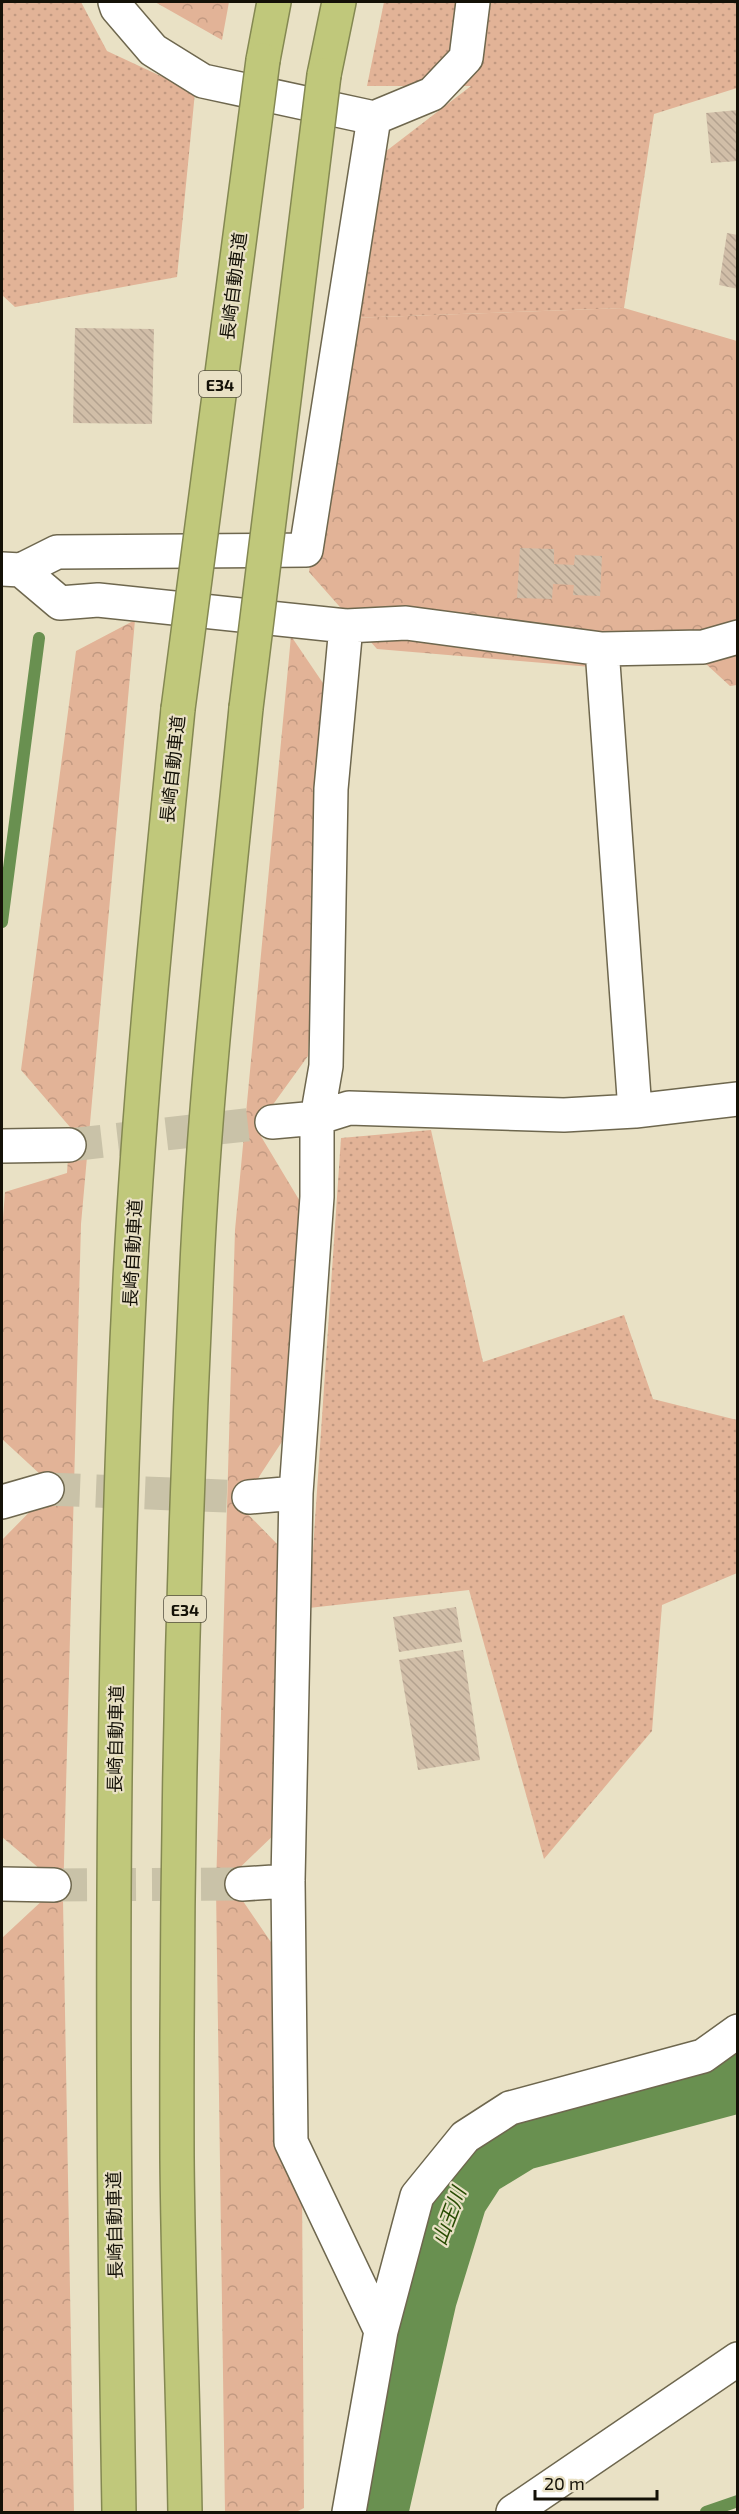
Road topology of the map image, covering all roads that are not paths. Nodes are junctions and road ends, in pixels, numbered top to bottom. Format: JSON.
{"nodes":[{"id":1,"x":115,"y":2,"type":"edge"},
{"id":2,"x":274,"y":2,"type":"edge"},
{"id":3,"x":339,"y":2,"type":"edge"},
{"id":4,"x":473,"y":2,"type":"edge"},
{"id":5,"x":374,"y":118,"type":"junction"},
{"id":6,"x":11,"y":570,"type":"edge"},
{"id":7,"x":346,"y":626,"type":"junction"},
{"id":8,"x":738,"y":638,"type":"edge"},
{"id":9,"x":603,"y":649,"type":"junction"},
{"id":10,"x":738,"y":1099,"type":"edge"},
{"id":11,"x":635,"y":1111,"type":"junction"},
{"id":12,"x":317,"y":1118,"type":"junction"},
{"id":13,"x":272,"y":1122,"type":"tunnel mouth"},
{"id":14,"x":69,"y":1145,"type":"tunnel mouth"},
{"id":15,"x":2,"y":1146,"type":"edge"},
{"id":16,"x":47,"y":1489,"type":"tunnel mouth"},
{"id":17,"x":296,"y":1493,"type":"junction"},
{"id":18,"x":249,"y":1497,"type":"tunnel mouth"},
{"id":19,"x":2,"y":1502,"type":"edge"},
{"id":20,"x":288,"y":1881,"type":"junction"},
{"id":21,"x":2,"y":1884,"type":"edge"},
{"id":22,"x":242,"y":1884,"type":"tunnel mouth"},
{"id":23,"x":54,"y":1885,"type":"tunnel mouth"},
{"id":24,"x":738,"y":2031,"type":"edge"},
{"id":25,"x":381,"y":2331,"type":"junction"},
{"id":26,"x":738,"y":2360,"type":"edge"},
{"id":27,"x":349,"y":2510,"type":"edge"},
{"id":28,"x":120,"y":2512,"type":"edge"},
{"id":29,"x":185,"y":2512,"type":"edge"},
{"id":30,"x":513,"y":2512,"type":"edge"}],
"edges":[{"from":1,"to":5,"type":"street"},
{"from":2,"to":28,"type":"highway","name":"長崎自動車道","number":"E34","bridge":true},
{"from":3,"to":29,"type":"highway","number":"E34","bridge":true},
{"from":4,"to":5,"type":"street"},
{"from":5,"to":6,"type":"street"},
{"from":6,"to":7,"type":"street"},
{"from":7,"to":9,"type":"street"},
{"from":7,"to":12,"type":"street"},
{"from":8,"to":9,"type":"street"},
{"from":9,"to":11,"type":"street"},
{"from":10,"to":11,"type":"street"},
{"from":11,"to":12,"type":"street"},
{"from":12,"to":13,"type":"street"},
{"from":12,"to":17,"type":"street"},
{"from":14,"to":15,"type":"street"},
{"from":16,"to":19,"type":"street"},
{"from":17,"to":18,"type":"street"},
{"from":17,"to":20,"type":"street"},
{"from":20,"to":22,"type":"street"},
{"from":20,"to":25,"type":"street"},
{"from":21,"to":23,"type":"street"},
{"from":24,"to":25,"type":"street"},
{"from":25,"to":27,"type":"street"},
{"from":26,"to":30,"type":"street"}]}
